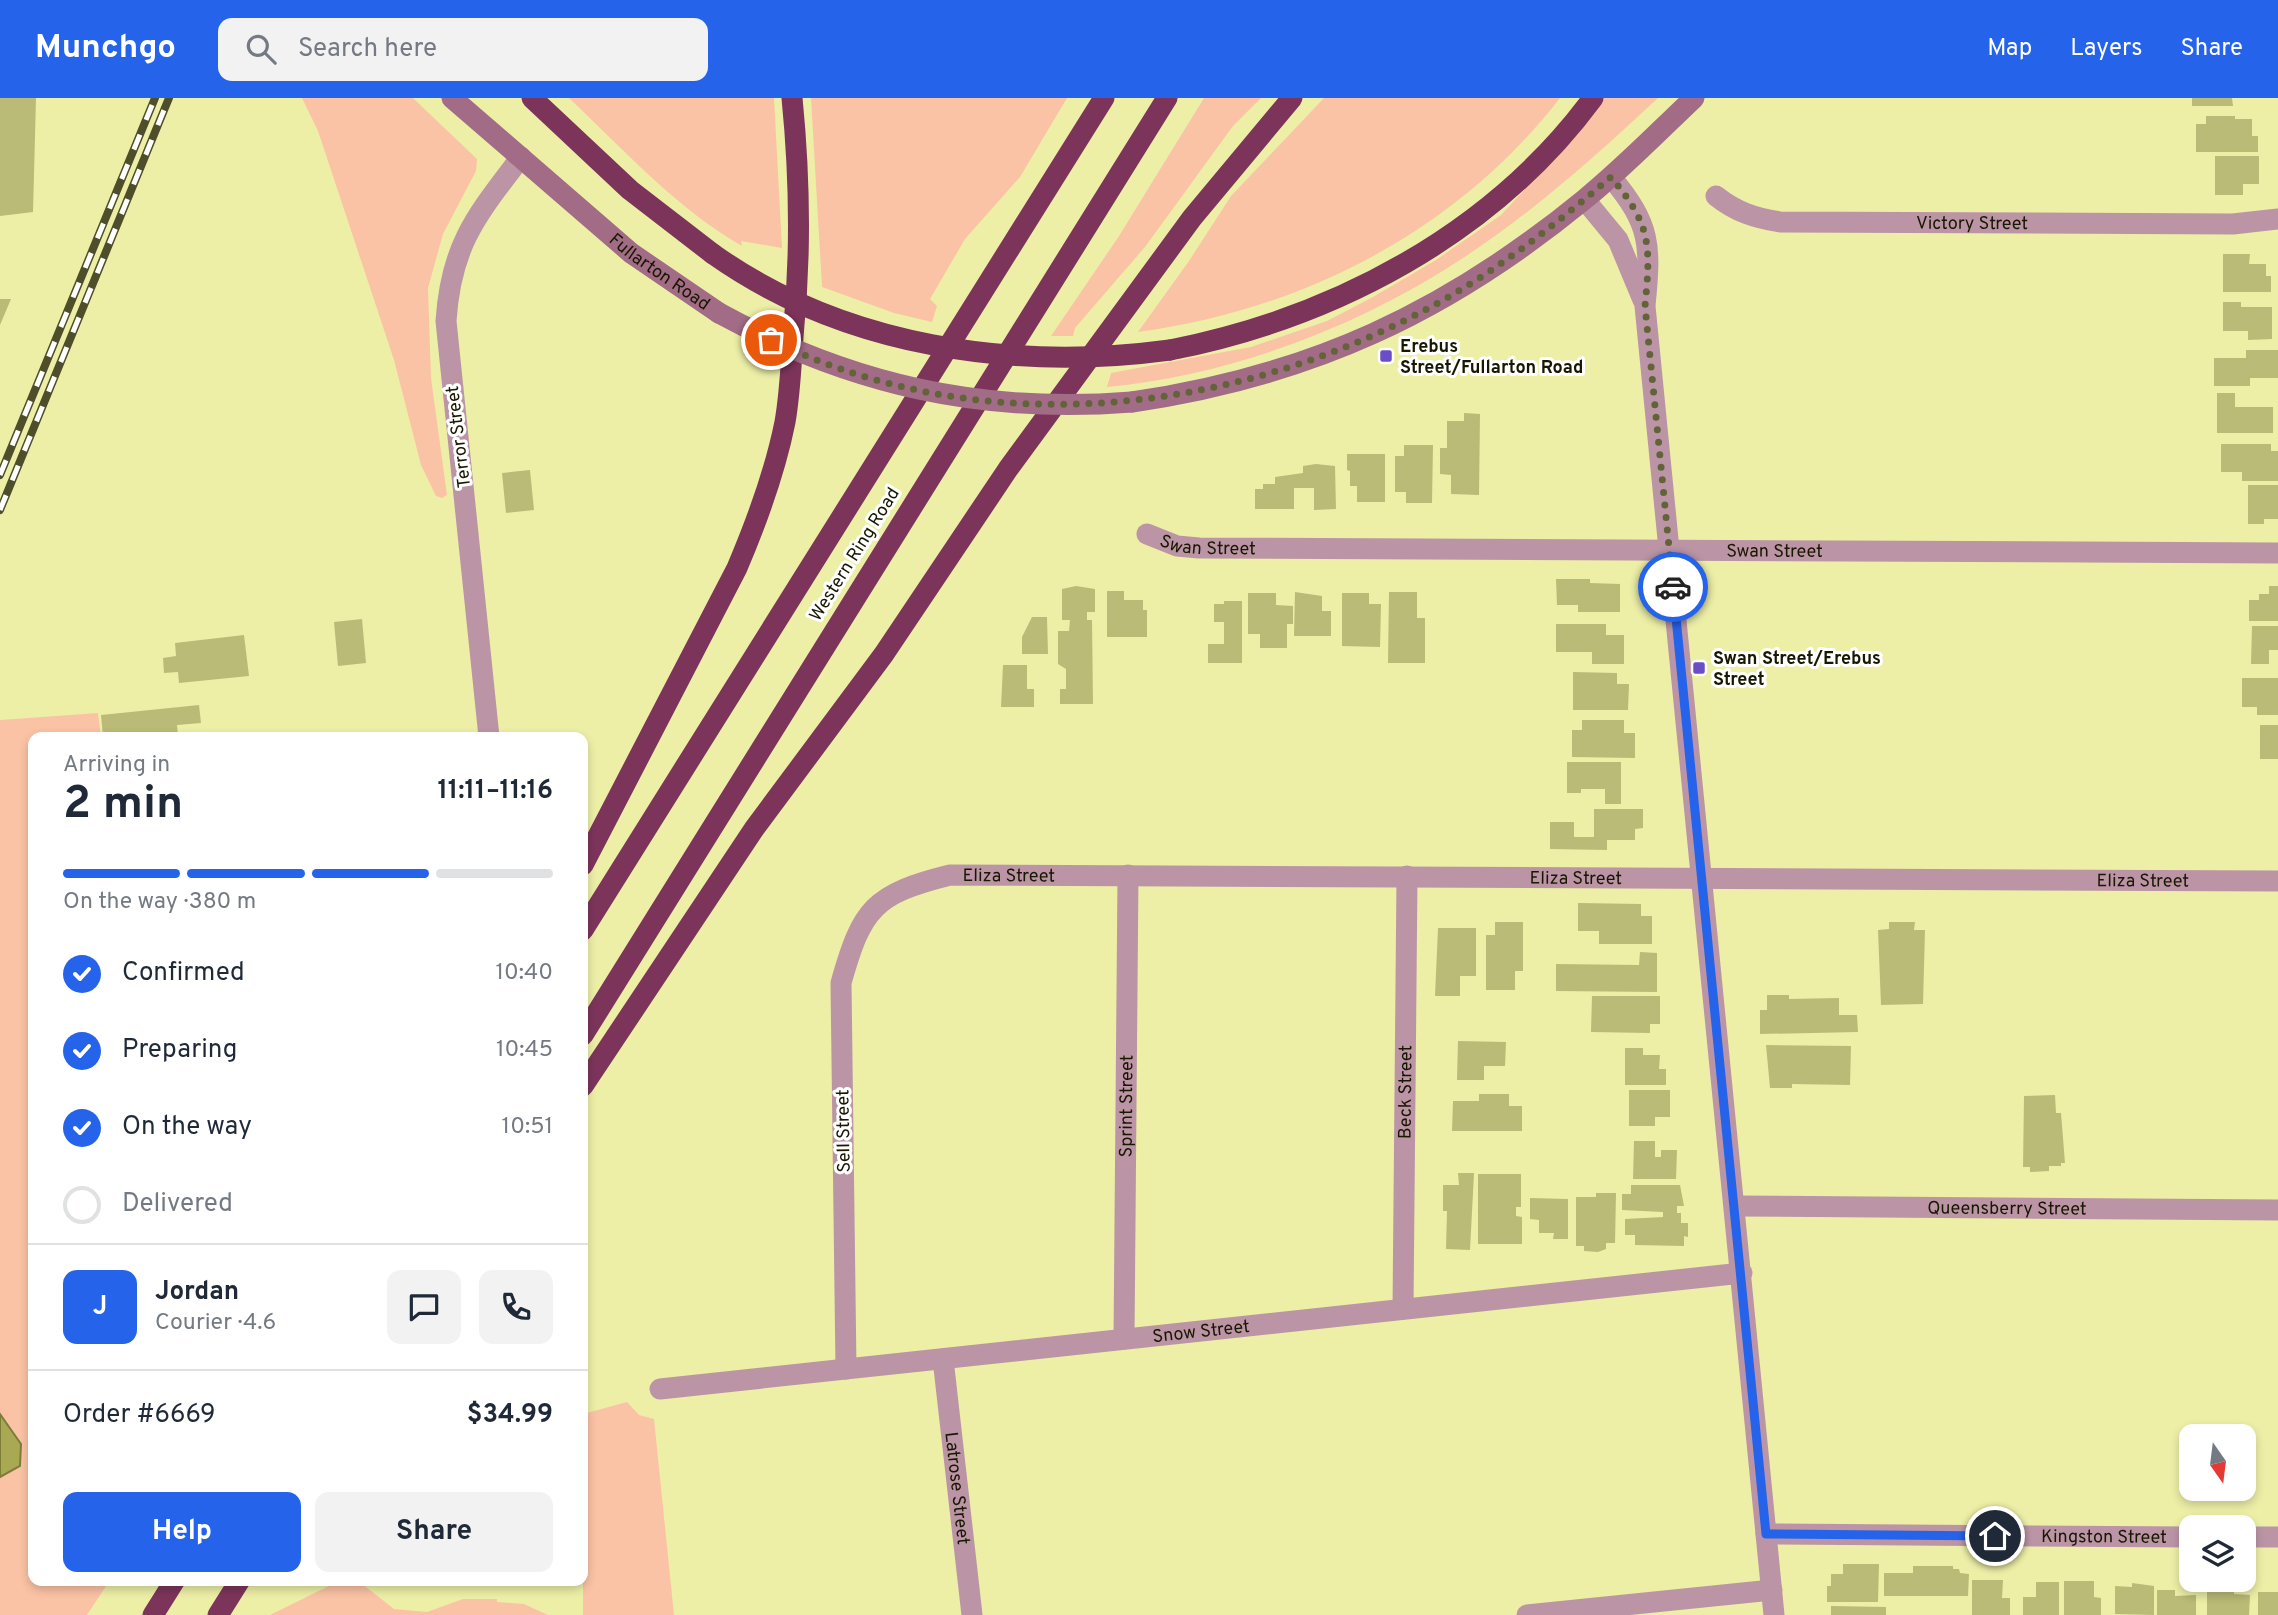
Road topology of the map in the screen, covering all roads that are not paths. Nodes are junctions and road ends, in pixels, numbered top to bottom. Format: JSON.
{"nodes":[{"id":1,"x":452,"y":98,"type":"edge"},
{"id":2,"x":532,"y":98,"type":"edge"},
{"id":3,"x":792,"y":98,"type":"edge"},
{"id":4,"x":1104,"y":98,"type":"edge"},
{"id":5,"x":1167,"y":98,"type":"edge"},
{"id":6,"x":1292,"y":98,"type":"edge"},
{"id":7,"x":1592,"y":98,"type":"edge"},
{"id":8,"x":1694,"y":98,"type":"edge"},
{"id":9,"x":521,"y":157,"type":"junction"},
{"id":10,"x":1611,"y":177,"type":"junction"},
{"id":11,"x":1717,"y":196,"type":"dead end"},
{"id":12,"x":1585,"y":200,"type":"junction"},
{"id":13,"x":2278,"y":219,"type":"edge"},
{"id":14,"x":2233,"y":224,"type":"junction"},
{"id":15,"x":2278,"y":230,"type":"edge"},
{"id":16,"x":1645,"y":306,"type":"junction"},
{"id":17,"x":1147,"y":534,"type":"dead end"},
{"id":18,"x":1669,"y":551,"type":"junction"},
{"id":19,"x":2278,"y":553,"type":"edge"},
{"id":20,"x":488,"y":732,"type":"edge"},
{"id":21,"x":588,"y":855,"type":"edge"},
{"id":22,"x":1128,"y":874,"type":"junction"},
{"id":23,"x":1407,"y":876,"type":"junction"},
{"id":24,"x":1702,"y":878,"type":"junction"},
{"id":25,"x":2278,"y":881,"type":"edge"},
{"id":26,"x":879,"y":902,"type":"joint"},
{"id":27,"x":588,"y":922,"type":"edge"},
{"id":28,"x":588,"y":1027,"type":"edge"},
{"id":29,"x":588,"y":1078,"type":"edge"},
{"id":30,"x":1736,"y":1206,"type":"junction"},
{"id":31,"x":2278,"y":1210,"type":"edge"},
{"id":32,"x":1742,"y":1273,"type":"junction"},
{"id":33,"x":1403,"y":1309,"type":"junction"},
{"id":34,"x":1124,"y":1339,"type":"junction"},
{"id":35,"x":943,"y":1359,"type":"junction"},
{"id":36,"x":846,"y":1369,"type":"junction"},
{"id":37,"x":660,"y":1389,"type":"dead end"},
{"id":38,"x":1766,"y":1534,"type":"junction"},
{"id":39,"x":2179,"y":1537,"type":"edge"},
{"id":40,"x":2256,"y":1537,"type":"edge"},
{"id":41,"x":2278,"y":1537,"type":"edge"},
{"id":42,"x":171,"y":1586,"type":"edge"},
{"id":43,"x":237,"y":1586,"type":"edge"},
{"id":44,"x":1772,"y":1590,"type":"junction"},
{"id":45,"x":153,"y":1615,"type":"edge"},
{"id":46,"x":218,"y":1615,"type":"edge"},
{"id":47,"x":972,"y":1615,"type":"edge"},
{"id":48,"x":1527,"y":1615,"type":"edge"},
{"id":49,"x":1774,"y":1615,"type":"edge"}],
"edges":[{"from":1,"to":9,"type":"main road","name":"Fullarton Road"},
{"from":2,"to":7,"type":"highway","bridge":true},
{"from":3,"to":21,"type":"highway"},
{"from":4,"to":27,"type":"highway","name":"Western Ring Road"},
{"from":5,"to":28,"type":"highway","name":"Western Ring Road"},
{"from":6,"to":29,"type":"highway"},
{"from":8,"to":10,"type":"main road","name":"Fullarton Road"},
{"from":9,"to":12,"type":"main road","name":"Fullarton Road","bridge":true},
{"from":9,"to":20,"type":"street","name":"Terror Street"},
{"from":10,"to":12,"type":"main road","name":"Fullarton Road"},
{"from":10,"to":16,"type":"street"},
{"from":11,"to":14,"type":"street","name":"Victory Street"},
{"from":12,"to":16,"type":"street"},
{"from":13,"to":14,"type":"street","name":"Victory Street"},
{"from":14,"to":15,"type":"street","name":"Victory Street"},
{"from":16,"to":18,"type":"street"},
{"from":17,"to":18,"type":"street","name":"Swan Street"},
{"from":18,"to":19,"type":"street","name":"Swan Street"},
{"from":18,"to":24,"type":"street"},
{"from":22,"to":23,"type":"street","name":"Eliza Street"},
{"from":22,"to":26,"type":"street","name":"Eliza Street"},
{"from":22,"to":34,"type":"street","name":"Sprint Street"},
{"from":23,"to":24,"type":"street","name":"Eliza Street"},
{"from":23,"to":33,"type":"street","name":"Beck Street"},
{"from":24,"to":25,"type":"street","name":"Eliza Street"},
{"from":24,"to":30,"type":"street"},
{"from":26,"to":36,"type":"street","name":"Sell Street"},
{"from":30,"to":31,"type":"street","name":"Queensberry Street"},
{"from":30,"to":32,"type":"street"},
{"from":32,"to":33,"type":"street","name":"Snow Street"},
{"from":32,"to":38,"type":"street"},
{"from":33,"to":34,"type":"street","name":"Snow Street"},
{"from":34,"to":35,"type":"street","name":"Snow Street"},
{"from":35,"to":36,"type":"street","name":"Snow Street"},
{"from":35,"to":47,"type":"street","name":"Latrose Street"},
{"from":36,"to":37,"type":"street","name":"Snow Street"},
{"from":38,"to":39,"type":"street","name":"Kingston Street"},
{"from":38,"to":44,"type":"street"},
{"from":40,"to":41,"type":"street"},
{"from":42,"to":45,"type":"highway"},
{"from":43,"to":46,"type":"highway"},
{"from":44,"to":48,"type":"street"},
{"from":44,"to":49,"type":"street"}]}
